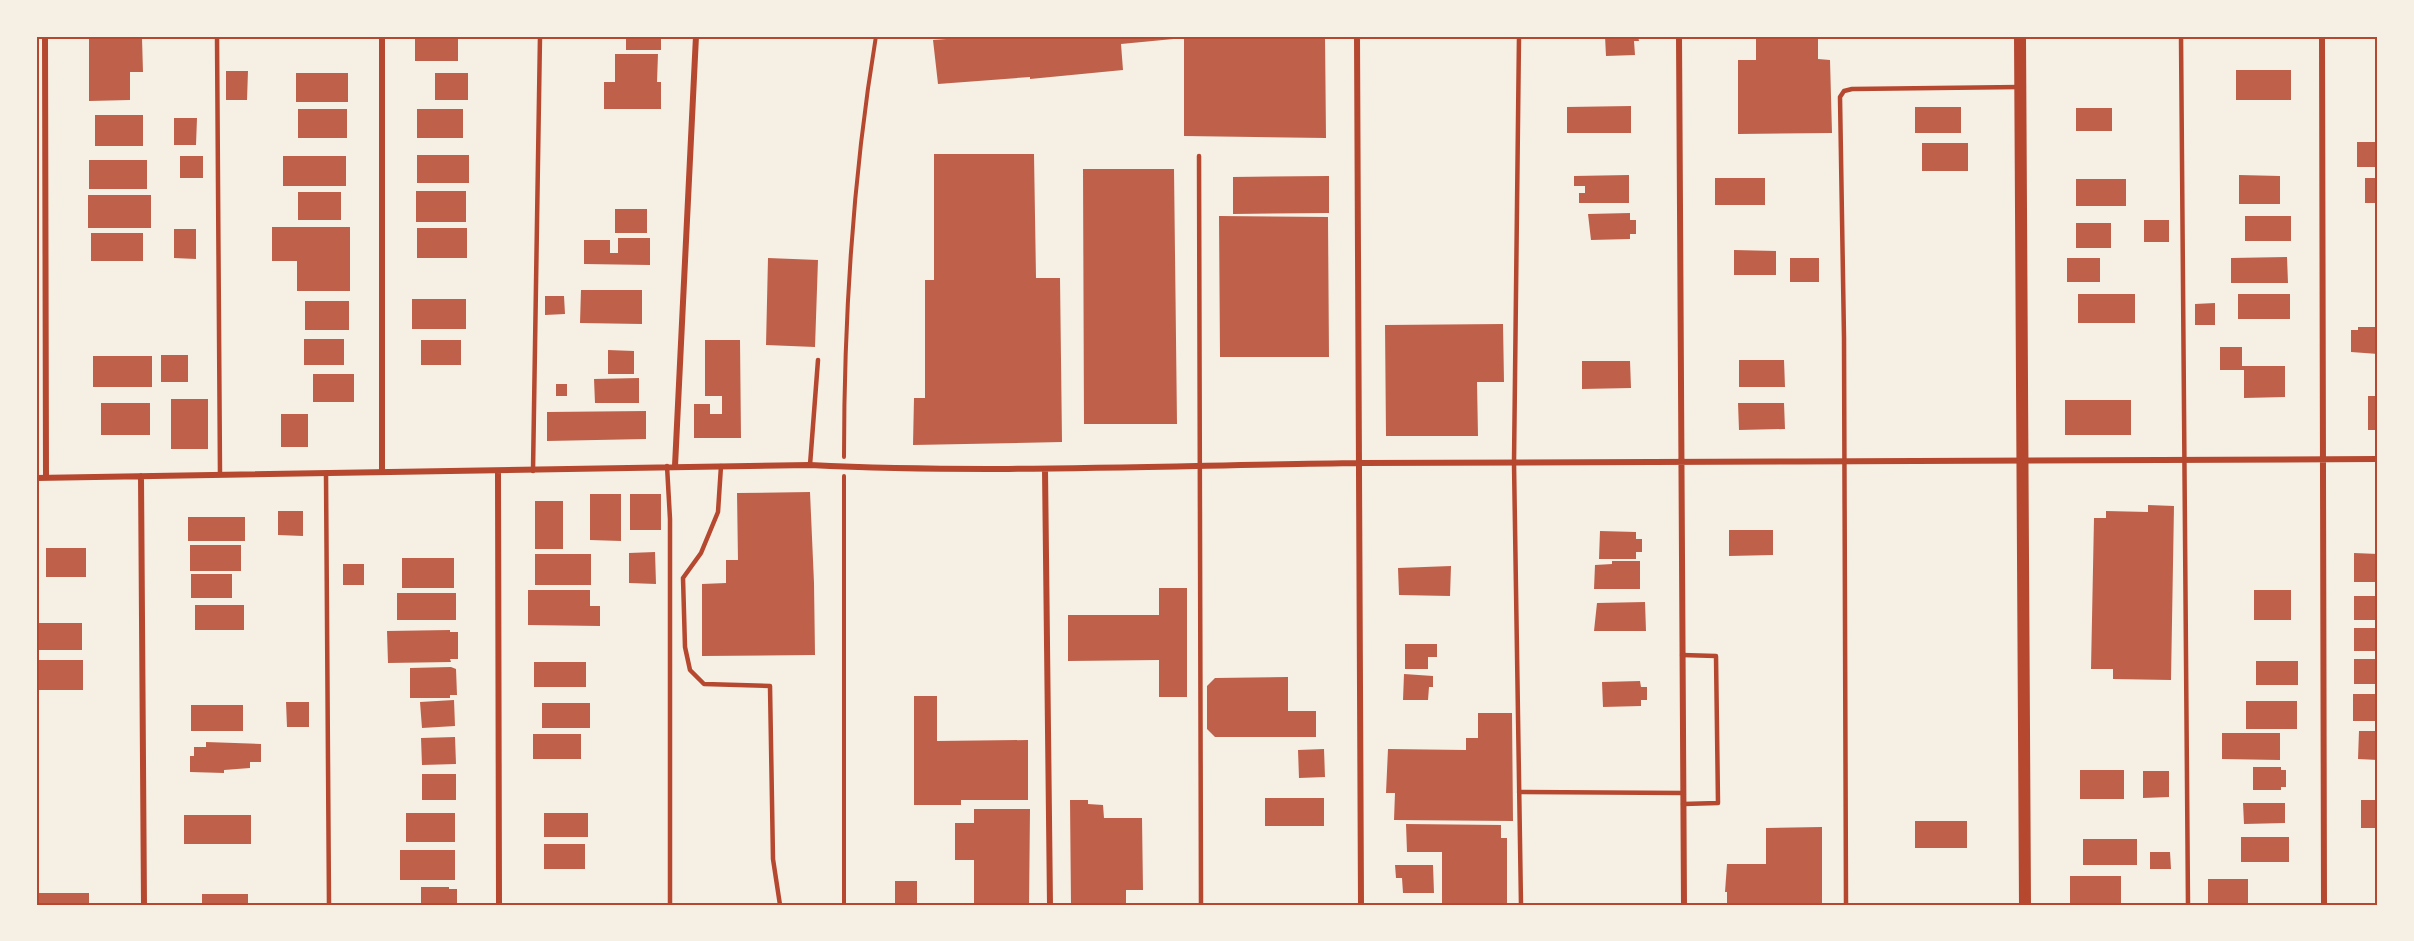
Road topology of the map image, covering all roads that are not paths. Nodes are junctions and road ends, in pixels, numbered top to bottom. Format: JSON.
{"nodes":[{"id":1,"x":45,"y":36,"type":"edge"},
{"id":2,"x":217,"y":36,"type":"edge"},
{"id":3,"x":382,"y":36,"type":"edge"},
{"id":4,"x":540,"y":36,"type":"edge"},
{"id":5,"x":696,"y":36,"type":"edge"},
{"id":6,"x":1357,"y":36,"type":"edge"},
{"id":7,"x":1519,"y":36,"type":"edge"},
{"id":8,"x":1679,"y":36,"type":"edge"},
{"id":9,"x":2020,"y":36,"type":"edge"},
{"id":10,"x":2181,"y":36,"type":"edge"},
{"id":11,"x":2322,"y":36,"type":"edge"},
{"id":12,"x":2020,"y":87,"type":"junction"},
{"id":13,"x":1199,"y":156,"type":"dead end"},
{"id":14,"x":818,"y":360,"type":"dead end"},
{"id":15,"x":2324,"y":459,"type":"junction"},
{"id":16,"x":2378,"y":459,"type":"edge"},
{"id":17,"x":2185,"y":460,"type":"junction"},
{"id":18,"x":1843,"y":461,"type":"junction"},
{"id":19,"x":2022,"y":461,"type":"junction"},
{"id":20,"x":1682,"y":462,"type":"junction"},
{"id":21,"x":1359,"y":463,"type":"junction"},
{"id":22,"x":1514,"y":463,"type":"junction"},
{"id":23,"x":810,"y":465,"type":"junction"},
{"id":24,"x":667,"y":466,"type":"junction"},
{"id":25,"x":675,"y":466,"type":"junction"},
{"id":26,"x":722,"y":466,"type":"junction"},
{"id":27,"x":1199,"y":466,"type":"junction"},
{"id":28,"x":1045,"y":469,"type":"junction"},
{"id":29,"x":533,"y":471,"type":"junction"},
{"id":30,"x":382,"y":472,"type":"junction"},
{"id":31,"x":498,"y":472,"type":"junction"},
{"id":32,"x":327,"y":473,"type":"junction"},
{"id":33,"x":220,"y":474,"type":"junction"},
{"id":34,"x":141,"y":476,"type":"junction"},
{"id":35,"x":36,"y":478,"type":"edge"},
{"id":36,"x":46,"y":478,"type":"junction"},
{"id":37,"x":1682,"y":655,"type":"junction"},
{"id":38,"x":1519,"y":792,"type":"junction"},
{"id":39,"x":1683,"y":793,"type":"junction"},
{"id":40,"x":1683,"y":804,"type":"junction"},
{"id":41,"x":144,"y":905,"type":"edge"},
{"id":42,"x":329,"y":905,"type":"edge"},
{"id":43,"x":499,"y":905,"type":"edge"},
{"id":44,"x":670,"y":905,"type":"edge"},
{"id":45,"x":780,"y":905,"type":"edge"},
{"id":46,"x":1050,"y":905,"type":"edge"},
{"id":47,"x":1201,"y":905,"type":"edge"},
{"id":48,"x":1361,"y":905,"type":"edge"},
{"id":49,"x":1521,"y":905,"type":"edge"},
{"id":50,"x":1684,"y":905,"type":"edge"},
{"id":51,"x":1846,"y":905,"type":"edge"},
{"id":52,"x":2025,"y":905,"type":"edge"},
{"id":53,"x":2188,"y":905,"type":"edge"},
{"id":54,"x":2324,"y":905,"type":"edge"}],
"edges":[{"from":1,"to":36,"type":"street"},
{"from":2,"to":33,"type":"lane"},
{"from":3,"to":30,"type":"street"},
{"from":4,"to":29,"type":"lane"},
{"from":5,"to":25,"type":"street"},
{"from":6,"to":21,"type":"street"},
{"from":7,"to":22,"type":"lane"},
{"from":8,"to":20,"type":"street"},
{"from":9,"to":12,"type":"main road"},
{"from":10,"to":17,"type":"lane"},
{"from":11,"to":15,"type":"street"},
{"from":12,"to":18,"type":"lane"},
{"from":12,"to":19,"type":"main road"},
{"from":13,"to":27,"type":"lane"},
{"from":14,"to":23,"type":"lane"},
{"from":15,"to":16,"type":"street"},
{"from":15,"to":17,"type":"street"},
{"from":15,"to":54,"type":"street"},
{"from":17,"to":19,"type":"street"},
{"from":17,"to":53,"type":"lane"},
{"from":18,"to":19,"type":"street"},
{"from":18,"to":20,"type":"street"},
{"from":18,"to":51,"type":"lane"},
{"from":19,"to":52,"type":"main road"},
{"from":20,"to":22,"type":"street"},
{"from":20,"to":37,"type":"street"},
{"from":21,"to":22,"type":"street"},
{"from":21,"to":27,"type":"street"},
{"from":21,"to":48,"type":"street"},
{"from":22,"to":38,"type":"lane"},
{"from":23,"to":26,"type":"street"},
{"from":23,"to":28,"type":"street"},
{"from":24,"to":25,"type":"street"},
{"from":24,"to":29,"type":"street"},
{"from":24,"to":44,"type":"lane"},
{"from":25,"to":26,"type":"street"},
{"from":26,"to":45,"type":"lane"},
{"from":27,"to":28,"type":"street"},
{"from":27,"to":47,"type":"lane"},
{"from":28,"to":46,"type":"street"},
{"from":29,"to":31,"type":"street"},
{"from":30,"to":31,"type":"street"},
{"from":30,"to":32,"type":"street"},
{"from":31,"to":43,"type":"street"},
{"from":32,"to":33,"type":"street"},
{"from":32,"to":42,"type":"lane"},
{"from":33,"to":34,"type":"street"},
{"from":34,"to":36,"type":"street"},
{"from":34,"to":41,"type":"street"},
{"from":35,"to":36,"type":"street"},
{"from":37,"to":39,"type":"street"},
{"from":37,"to":40,"type":"lane"},
{"from":38,"to":39,"type":"lane"},
{"from":38,"to":49,"type":"lane"},
{"from":39,"to":40,"type":"street"},
{"from":40,"to":50,"type":"street"}]}
